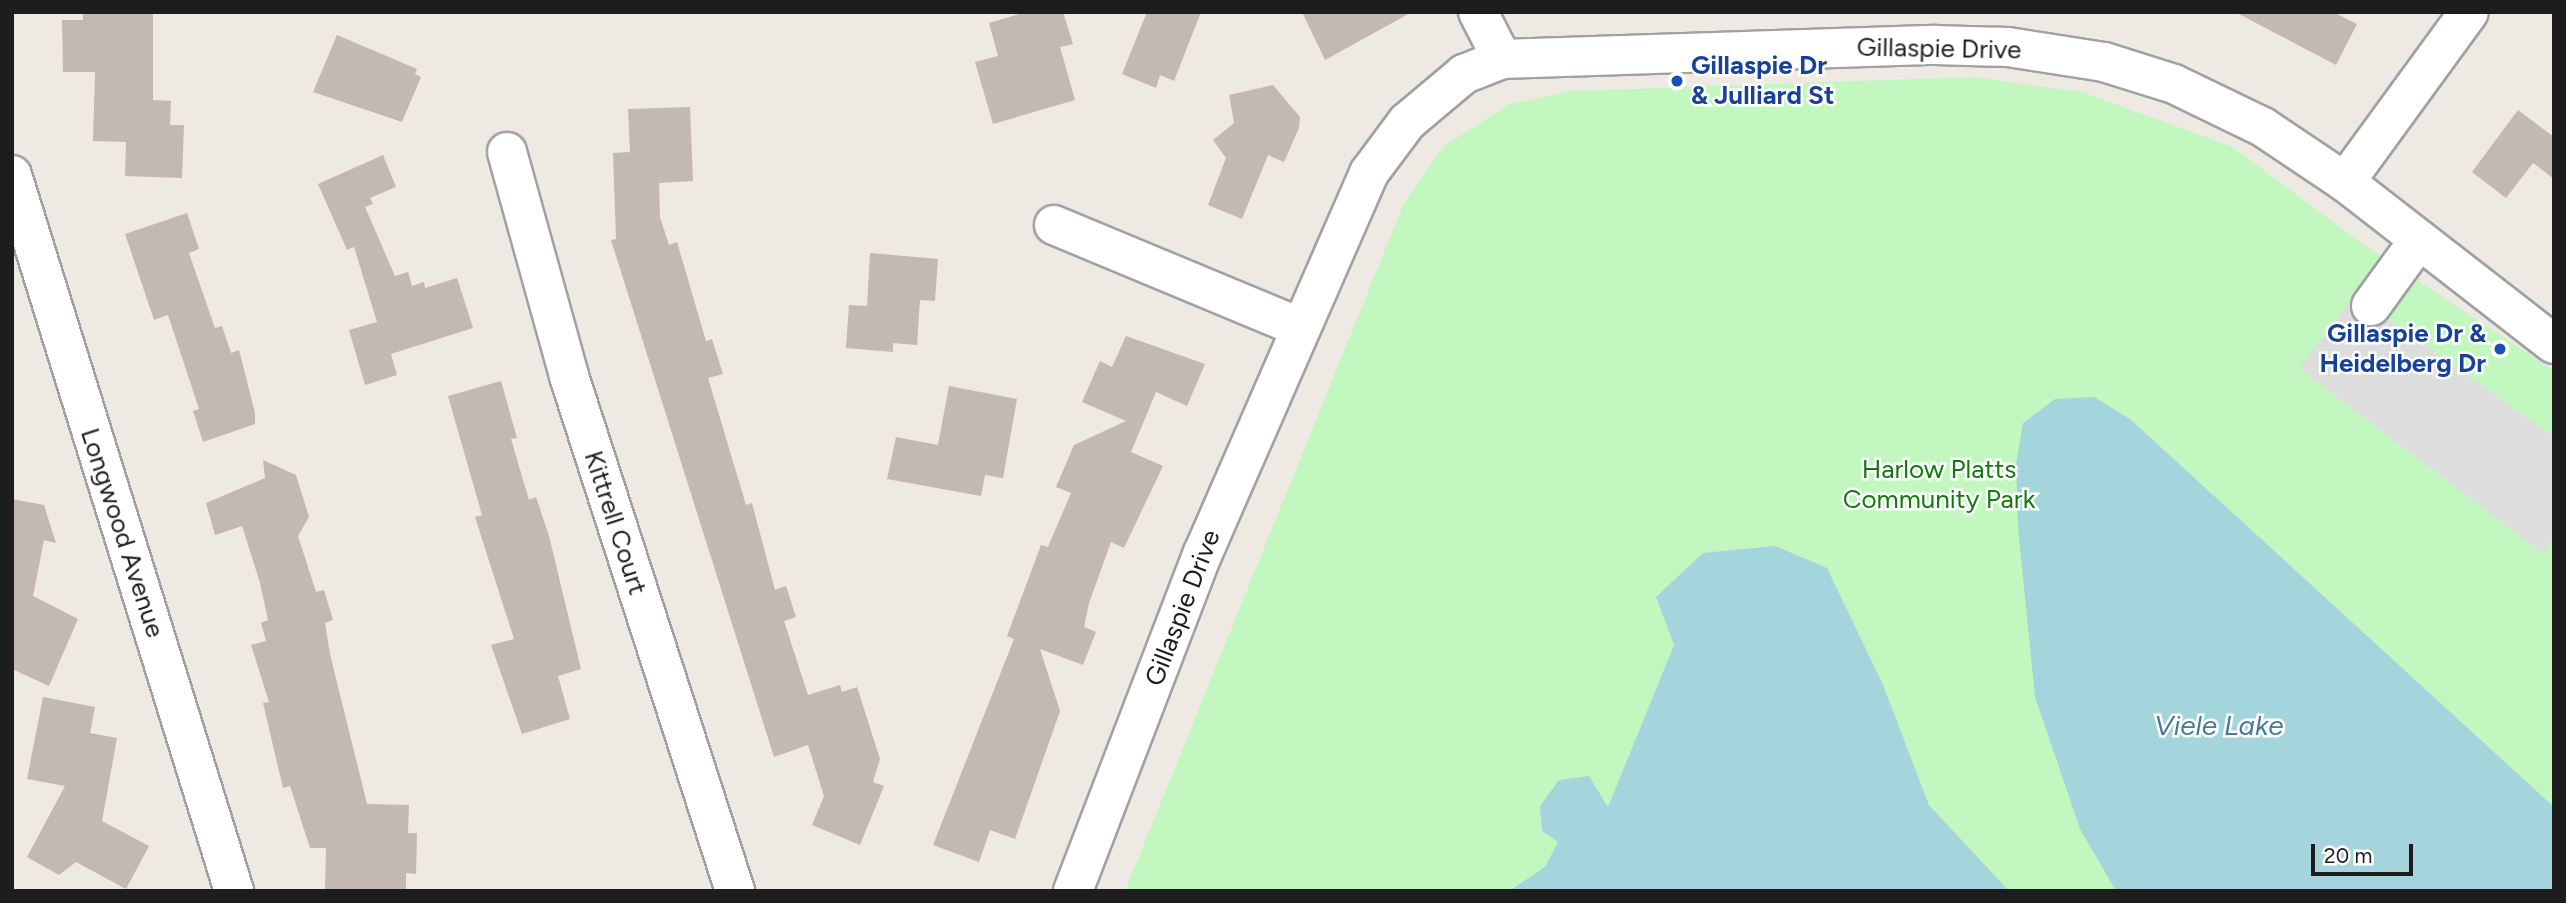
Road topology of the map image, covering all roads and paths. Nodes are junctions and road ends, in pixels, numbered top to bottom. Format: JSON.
{"nodes":[{"id":1,"x":1478,"y":12,"type":"edge"},
{"id":2,"x":2469,"y":12,"type":"edge"},
{"id":3,"x":1502,"y":58,"type":"junction"},
{"id":4,"x":506,"y":152,"type":"dead end"},
{"id":5,"x":12,"y":175,"type":"edge"},
{"id":6,"x":2345,"y":182,"type":"junction"},
{"id":7,"x":1054,"y":225,"type":"dead end"},
{"id":8,"x":2419,"y":240,"type":"junction"},
{"id":9,"x":2371,"y":306,"type":"dead end"},
{"id":10,"x":1299,"y":327,"type":"junction"},
{"id":11,"x":2554,"y":344,"type":"edge"},
{"id":12,"x":234,"y":891,"type":"edge"},
{"id":13,"x":735,"y":891,"type":"edge"},
{"id":14,"x":1073,"y":891,"type":"edge"}],
"edges":[{"from":1,"to":3,"type":"street"},
{"from":2,"to":6,"type":"street"},
{"from":3,"to":6,"type":"street","name":"Gillaspie Drive"},
{"from":3,"to":10,"type":"street","name":"Gillaspie Drive"},
{"from":4,"to":13,"type":"street","name":"Kittrell Court"},
{"from":5,"to":12,"type":"street","name":"Longwood Avenue"},
{"from":6,"to":8,"type":"street","name":"Gillaspie Drive"},
{"from":7,"to":10,"type":"street"},
{"from":8,"to":9,"type":"street"},
{"from":8,"to":11,"type":"street","name":"Gillaspie Drive"},
{"from":10,"to":14,"type":"street","name":"Gillaspie Drive"}]}
